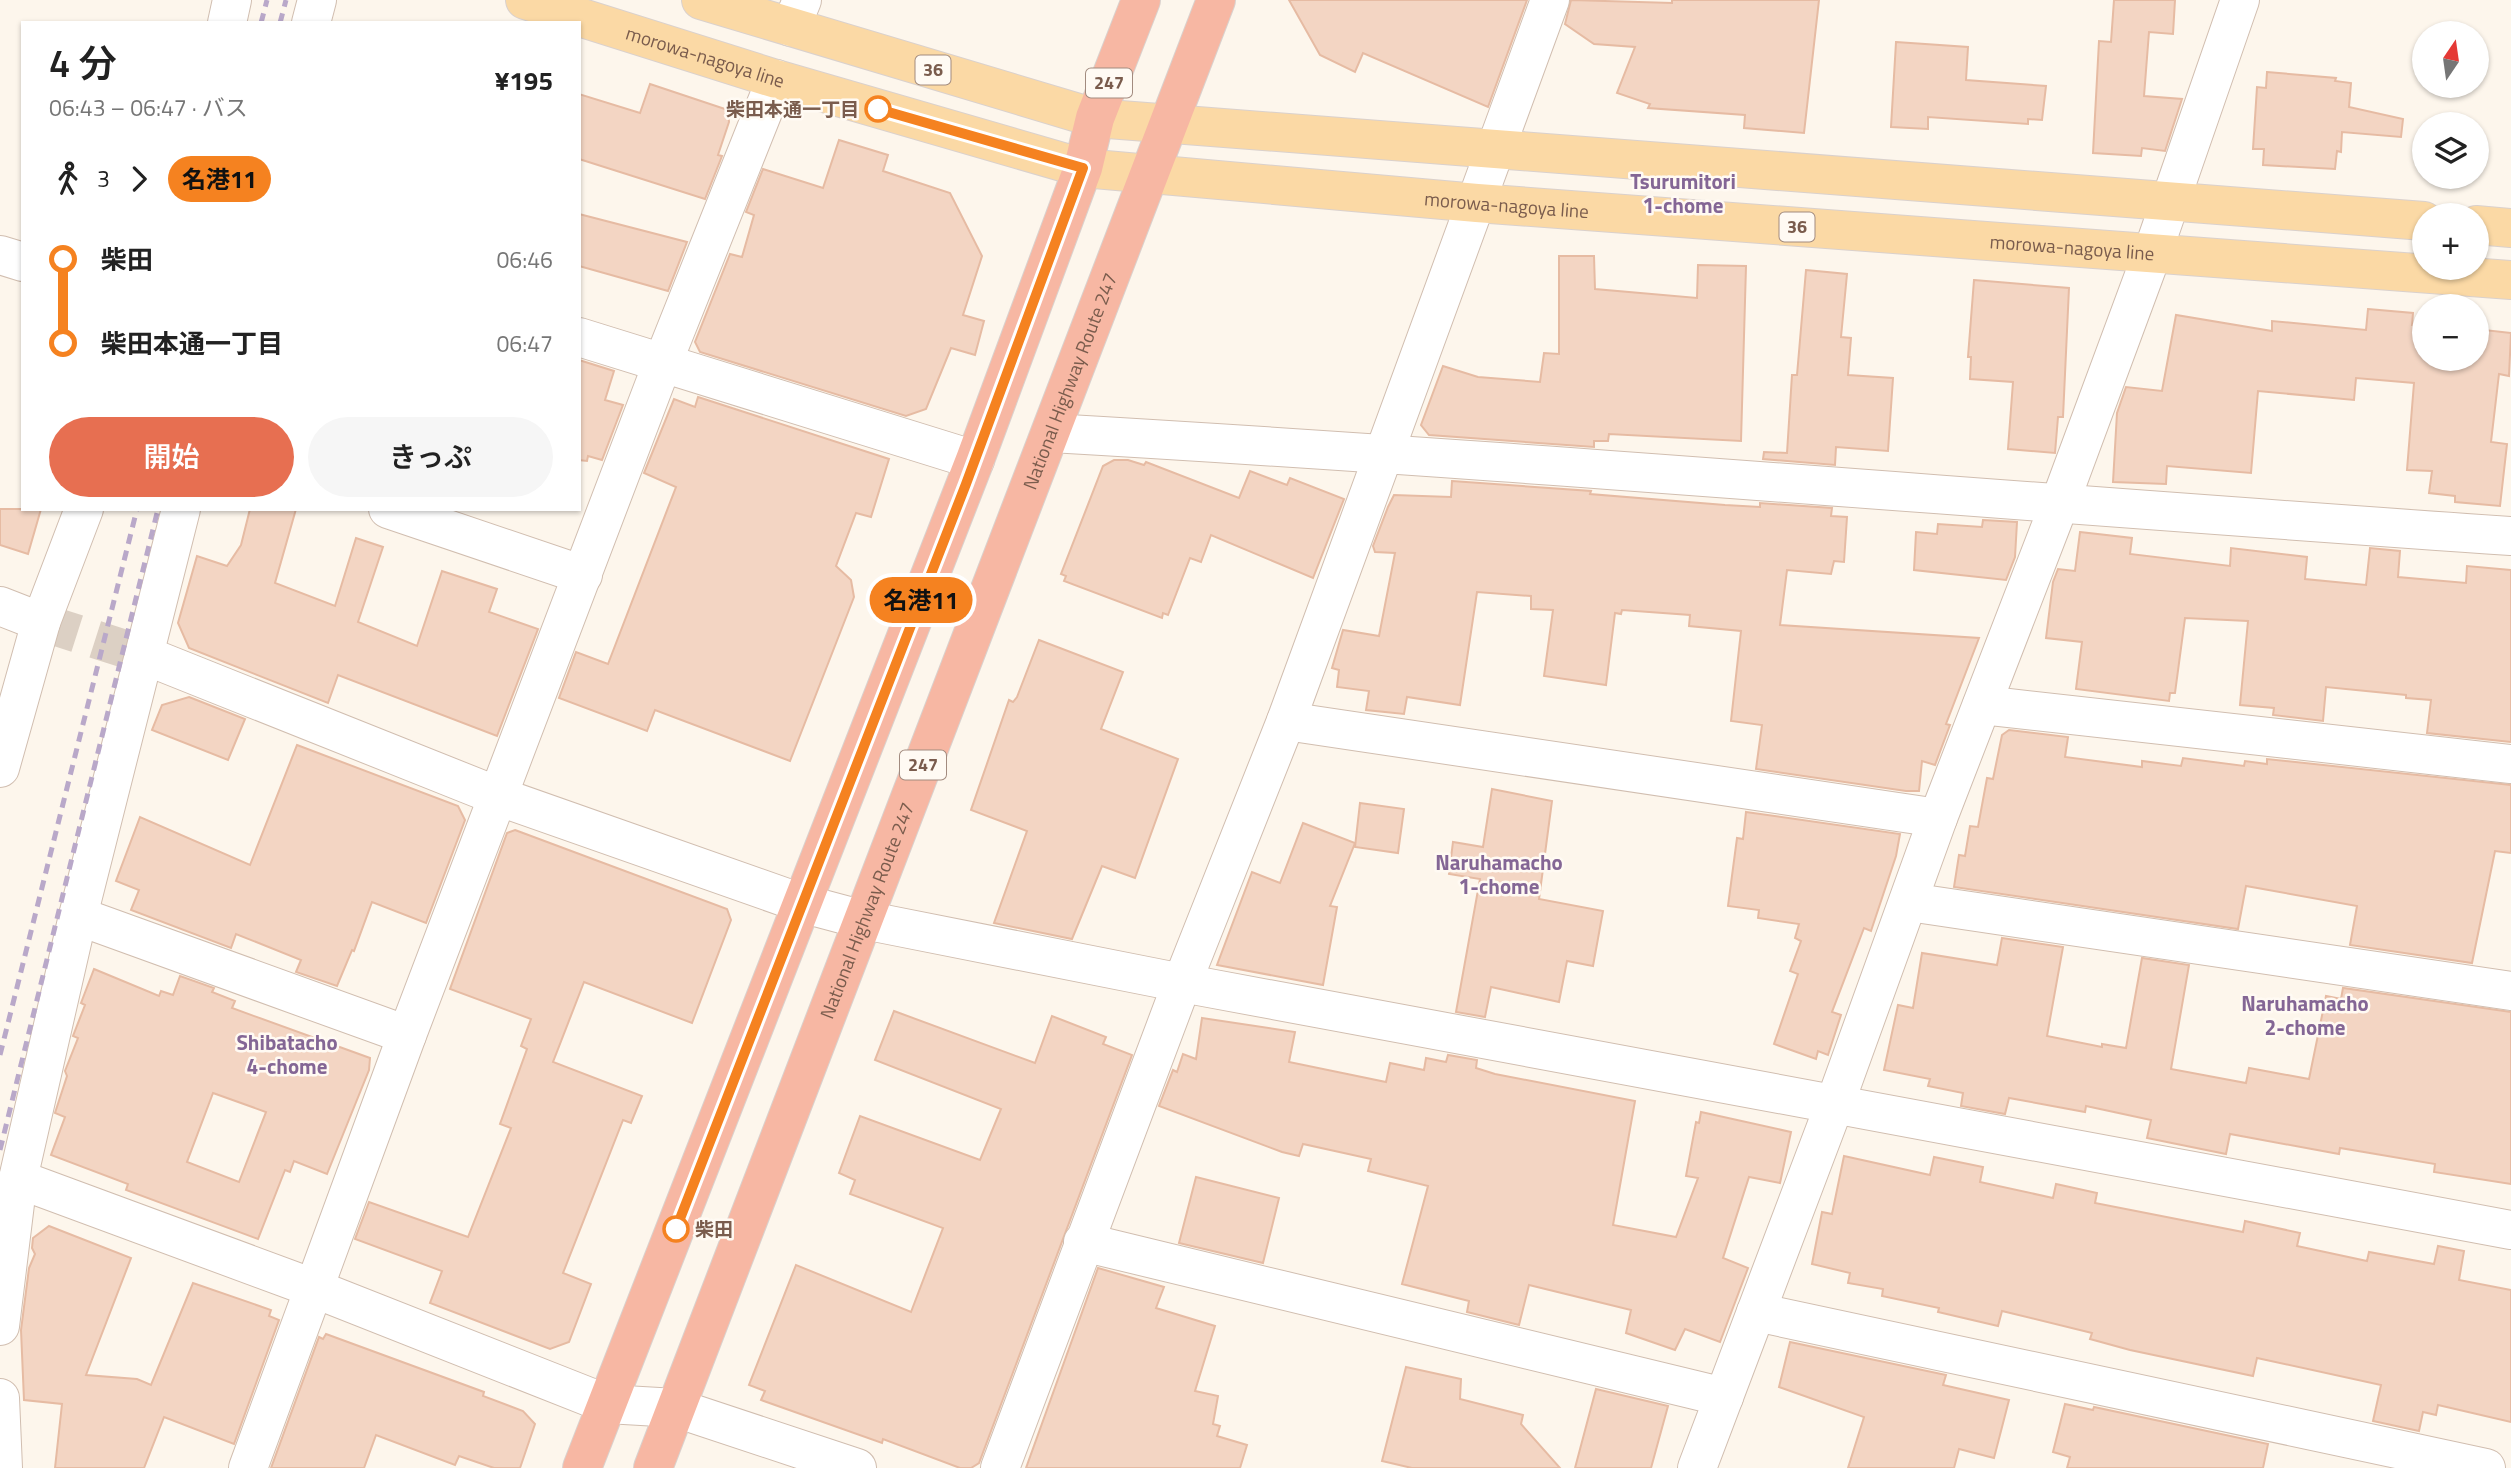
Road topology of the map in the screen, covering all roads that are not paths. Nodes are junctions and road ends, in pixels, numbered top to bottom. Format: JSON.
{"nodes":[{"id":1,"x":232,"y":0,"type":"edge"},
{"id":2,"x":317,"y":0,"type":"edge"},
{"id":3,"x":525,"y":0,"type":"edge"},
{"id":4,"x":701,"y":0,"type":"edge"},
{"id":5,"x":1141,"y":0,"type":"edge"},
{"id":6,"x":1216,"y":0,"type":"edge"},
{"id":7,"x":1549,"y":0,"type":"edge"},
{"id":8,"x":2240,"y":0,"type":"edge"},
{"id":9,"x":796,"y":13,"type":"edge"},
{"id":10,"x":227,"y":21,"type":"edge"},
{"id":11,"x":312,"y":21,"type":"edge"},
{"id":12,"x":776,"y":79,"type":"junction"},
{"id":13,"x":1095,"y":118,"type":"junction"},
{"id":14,"x":1168,"y":121,"type":"junction"},
{"id":15,"x":1497,"y":148,"type":"junction"},
{"id":16,"x":1083,"y":168,"type":"junction"},
{"id":17,"x":1146,"y":176,"type":"junction"},
{"id":18,"x":2171,"y":201,"type":"junction"},
{"id":19,"x":1477,"y":203,"type":"junction"},
{"id":20,"x":2412,"y":220,"type":"edge"},
{"id":21,"x":2489,"y":226,"type":"edge"},
{"id":22,"x":2511,"y":228,"type":"edge"},
{"id":23,"x":2152,"y":254,"type":"junction"},
{"id":24,"x":0,"y":256,"type":"edge"},
{"id":25,"x":21,"y":261,"type":"edge"},
{"id":26,"x":2511,"y":280,"type":"edge"},
{"id":27,"x":581,"y":338,"type":"edge"},
{"id":28,"x":663,"y":362,"type":"junction"},
{"id":29,"x":1051,"y":433,"type":"junction"},
{"id":30,"x":1382,"y":452,"type":"junction"},
{"id":31,"x":975,"y":460,"type":"junction"},
{"id":32,"x":2059,"y":505,"type":"junction"},
{"id":33,"x":82,"y":511,"type":"edge"},
{"id":34,"x":180,"y":511,"type":"edge"},
{"id":35,"x":394,"y":511,"type":"edge"},
{"id":36,"x":2511,"y":536,"type":"edge"},
{"id":37,"x":583,"y":575,"type":"junction"},
{"id":38,"x":0,"y":606,"type":"edge"},
{"id":39,"x":41,"y":622,"type":"junction"},
{"id":40,"x":144,"y":655,"type":"junction"},
{"id":41,"x":1982,"y":705,"type":"junction"},
{"id":42,"x":1286,"y":721,"type":"junction"},
{"id":43,"x":2511,"y":764,"type":"edge"},
{"id":44,"x":0,"y":768,"type":"edge"},
{"id":45,"x":500,"y":797,"type":"junction"},
{"id":46,"x":1938,"y":818,"type":"junction"},
{"id":47,"x":1909,"y":902,"type":"junction"},
{"id":48,"x":804,"y":904,"type":"junction"},
{"id":49,"x":78,"y":916,"type":"junction"},
{"id":50,"x":864,"y":920,"type":"junction"},
{"id":51,"x":1182,"y":983,"type":"junction"},
{"id":52,"x":2511,"y":991,"type":"edge"},
{"id":53,"x":407,"y":1035,"type":"junction"},
{"id":54,"x":1834,"y":1106,"type":"junction"},
{"id":55,"x":18,"y":1180,"type":"junction"},
{"id":56,"x":2511,"y":1230,"type":"edge"},
{"id":57,"x":1083,"y":1242,"type":"junction"},
{"id":58,"x":313,"y":1288,"type":"junction"},
{"id":59,"x":1756,"y":1312,"type":"junction"},
{"id":60,"x":0,"y":1326,"type":"edge"},
{"id":61,"x":1724,"y":1397,"type":"junction"},
{"id":62,"x":0,"y":1398,"type":"edge"},
{"id":63,"x":607,"y":1404,"type":"junction"},
{"id":64,"x":676,"y":1408,"type":"junction"},
{"id":65,"x":3,"y":1468,"type":"edge"},
{"id":66,"x":248,"y":1468,"type":"edge"},
{"id":67,"x":582,"y":1468,"type":"edge"},
{"id":68,"x":653,"y":1468,"type":"edge"},
{"id":69,"x":857,"y":1468,"type":"edge"},
{"id":70,"x":1000,"y":1468,"type":"edge"},
{"id":71,"x":1697,"y":1468,"type":"edge"},
{"id":72,"x":2486,"y":1468,"type":"edge"}],
"edges":[{"from":1,"to":10,"type":"street"},
{"from":2,"to":11,"type":"street"},
{"from":3,"to":12,"type":"main road","name":"morowa-nagoya line","number":"36"},
{"from":4,"to":9,"type":"main road","number":"36"},
{"from":5,"to":13,"type":"highway","number":"247"},
{"from":6,"to":14,"type":"highway","name":"National Highway Route 247","number":"247"},
{"from":7,"to":15,"type":"street"},
{"from":8,"to":18,"type":"street"},
{"from":9,"to":13,"type":"main road","number":"36"},
{"from":12,"to":16,"type":"main road","name":"morowa-nagoya line","number":"36"},
{"from":12,"to":28,"type":"street"},
{"from":13,"to":14,"type":"main road","number":"36"},
{"from":13,"to":16,"type":"highway","number":"247"},
{"from":14,"to":15,"type":"main road","number":"36"},
{"from":14,"to":17,"type":"highway","name":"National Highway Route 247","number":"247"},
{"from":15,"to":18,"type":"main road","number":"36"},
{"from":15,"to":19,"type":"street"},
{"from":16,"to":17,"type":"main road","name":"morowa-nagoya line","number":"36"},
{"from":16,"to":31,"type":"highway","number":"247"},
{"from":17,"to":19,"type":"main road","name":"morowa-nagoya line","number":"36"},
{"from":17,"to":29,"type":"highway","name":"National Highway Route 247","number":"247"},
{"from":18,"to":20,"type":"main road","number":"36"},
{"from":18,"to":23,"type":"street"},
{"from":19,"to":23,"type":"main road","name":"morowa-nagoya line","number":"36"},
{"from":19,"to":30,"type":"street"},
{"from":21,"to":22,"type":"main road"},
{"from":23,"to":26,"type":"main road","name":"morowa-nagoya line","number":"36"},
{"from":23,"to":32,"type":"street"},
{"from":24,"to":25,"type":"street"},
{"from":27,"to":28,"type":"street"},
{"from":28,"to":31,"type":"street"},
{"from":28,"to":37,"type":"street"},
{"from":29,"to":30,"type":"street"},
{"from":29,"to":50,"type":"highway","name":"National Highway Route 247","number":"247"},
{"from":30,"to":32,"type":"street"},
{"from":30,"to":42,"type":"street"},
{"from":31,"to":48,"type":"highway","number":"247"},
{"from":32,"to":36,"type":"street"},
{"from":32,"to":41,"type":"street"},
{"from":33,"to":39,"type":"street"},
{"from":34,"to":40,"type":"street"},
{"from":35,"to":37,"type":"street"},
{"from":37,"to":45,"type":"street"},
{"from":38,"to":39,"type":"street"},
{"from":39,"to":44,"type":"street"},
{"from":40,"to":45,"type":"street"},
{"from":40,"to":49,"type":"street"},
{"from":41,"to":43,"type":"street"},
{"from":41,"to":46,"type":"street"},
{"from":42,"to":46,"type":"street"},
{"from":42,"to":51,"type":"street"},
{"from":45,"to":48,"type":"street"},
{"from":45,"to":53,"type":"street"},
{"from":46,"to":47,"type":"street"},
{"from":47,"to":52,"type":"street"},
{"from":47,"to":54,"type":"street"},
{"from":48,"to":50,"type":"street"},
{"from":48,"to":63,"type":"highway","number":"247"},
{"from":49,"to":53,"type":"street"},
{"from":49,"to":55,"type":"street"},
{"from":50,"to":51,"type":"street"},
{"from":50,"to":64,"type":"highway","name":"National Highway Route 247","number":"247"},
{"from":51,"to":54,"type":"street"},
{"from":51,"to":57,"type":"street"},
{"from":53,"to":58,"type":"street"},
{"from":54,"to":56,"type":"street"},
{"from":54,"to":59,"type":"street"},
{"from":55,"to":58,"type":"street"},
{"from":55,"to":60,"type":"street"},
{"from":57,"to":61,"type":"street"},
{"from":57,"to":70,"type":"street"},
{"from":58,"to":63,"type":"street"},
{"from":58,"to":66,"type":"street"},
{"from":59,"to":61,"type":"street"},
{"from":59,"to":72,"type":"street"},
{"from":61,"to":71,"type":"street"},
{"from":62,"to":65,"type":"street"},
{"from":63,"to":64,"type":"street"},
{"from":63,"to":67,"type":"highway","number":"247"},
{"from":64,"to":68,"type":"highway","name":"National Highway Route 247","number":"247"},
{"from":64,"to":69,"type":"street"}]}
